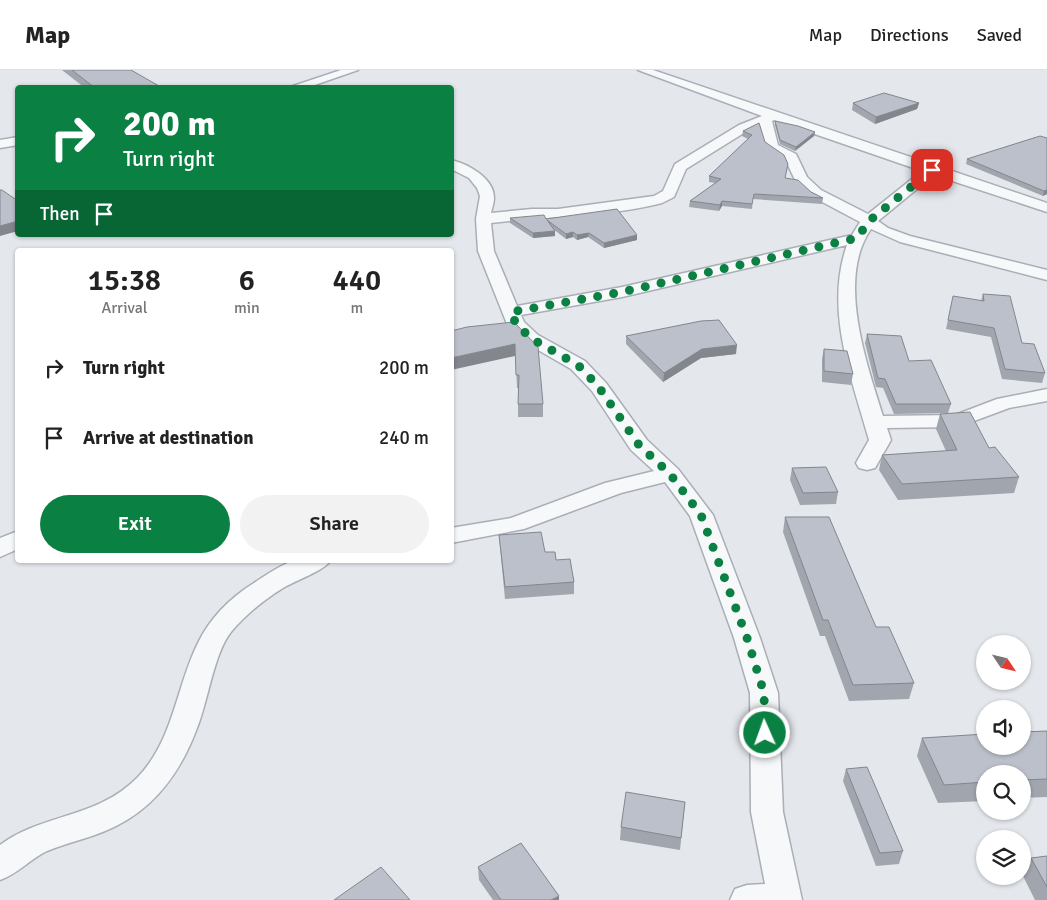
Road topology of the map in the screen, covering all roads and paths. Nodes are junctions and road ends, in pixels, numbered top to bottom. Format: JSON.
{"nodes":[{"id":1,"x":353,"y":70,"type":"edge"},
{"id":2,"x":643,"y":70,"type":"edge"},
{"id":3,"x":302,"y":85,"type":"edge"},
{"id":4,"x":769,"y":117,"type":"junction"},
{"id":5,"x":15,"y":142,"type":"edge"},
{"id":6,"x":0,"y":144,"type":"edge"},
{"id":7,"x":454,"y":166,"type":"edge"},
{"id":8,"x":932,"y":170,"type":"junction"},
{"id":9,"x":1047,"y":208,"type":"edge"},
{"id":10,"x":483,"y":218,"type":"junction"},
{"id":11,"x":869,"y":221,"type":"junction"},
{"id":12,"x":857,"y":238,"type":"junction"},
{"id":13,"x":1047,"y":275,"type":"edge"},
{"id":14,"x":514,"y":318,"type":"junction"},
{"id":15,"x":498,"y":327,"type":"edge"},
{"id":16,"x":1047,"y":395,"type":"edge"},
{"id":17,"x":873,"y":422,"type":"junction"},
{"id":18,"x":868,"y":463,"type":"dead end"},
{"id":19,"x":670,"y":474,"type":"junction"},
{"id":20,"x":454,"y":535,"type":"edge"},
{"id":21,"x":15,"y":540,"type":"edge"},
{"id":22,"x":0,"y":549,"type":"edge"},
{"id":23,"x":311,"y":563,"type":"edge"},
{"id":24,"x":0,"y":866,"type":"edge"},
{"id":25,"x":747,"y":900,"type":"edge"},
{"id":26,"x":785,"y":900,"type":"edge"}],
"edges":[{"from":1,"to":3,"type":"street"},
{"from":2,"to":4,"type":"street"},
{"from":4,"to":8,"type":"street"},
{"from":4,"to":10,"type":"street"},
{"from":4,"to":11,"type":"street"},
{"from":5,"to":6,"type":"street"},
{"from":7,"to":10,"type":"street"},
{"from":8,"to":9,"type":"street"},
{"from":8,"to":11,"type":"street"},
{"from":10,"to":14,"type":"street"},
{"from":11,"to":12,"type":"street"},
{"from":11,"to":13,"type":"street"},
{"from":12,"to":14,"type":"street"},
{"from":12,"to":17,"type":"street"},
{"from":14,"to":15,"type":"street"},
{"from":14,"to":19,"type":"street"},
{"from":16,"to":17,"type":"street"},
{"from":17,"to":18,"type":"street"},
{"from":19,"to":20,"type":"street"},
{"from":19,"to":26,"type":"street"},
{"from":21,"to":22,"type":"street"},
{"from":23,"to":24,"type":"street"},
{"from":25,"to":26,"type":"street"}]}
